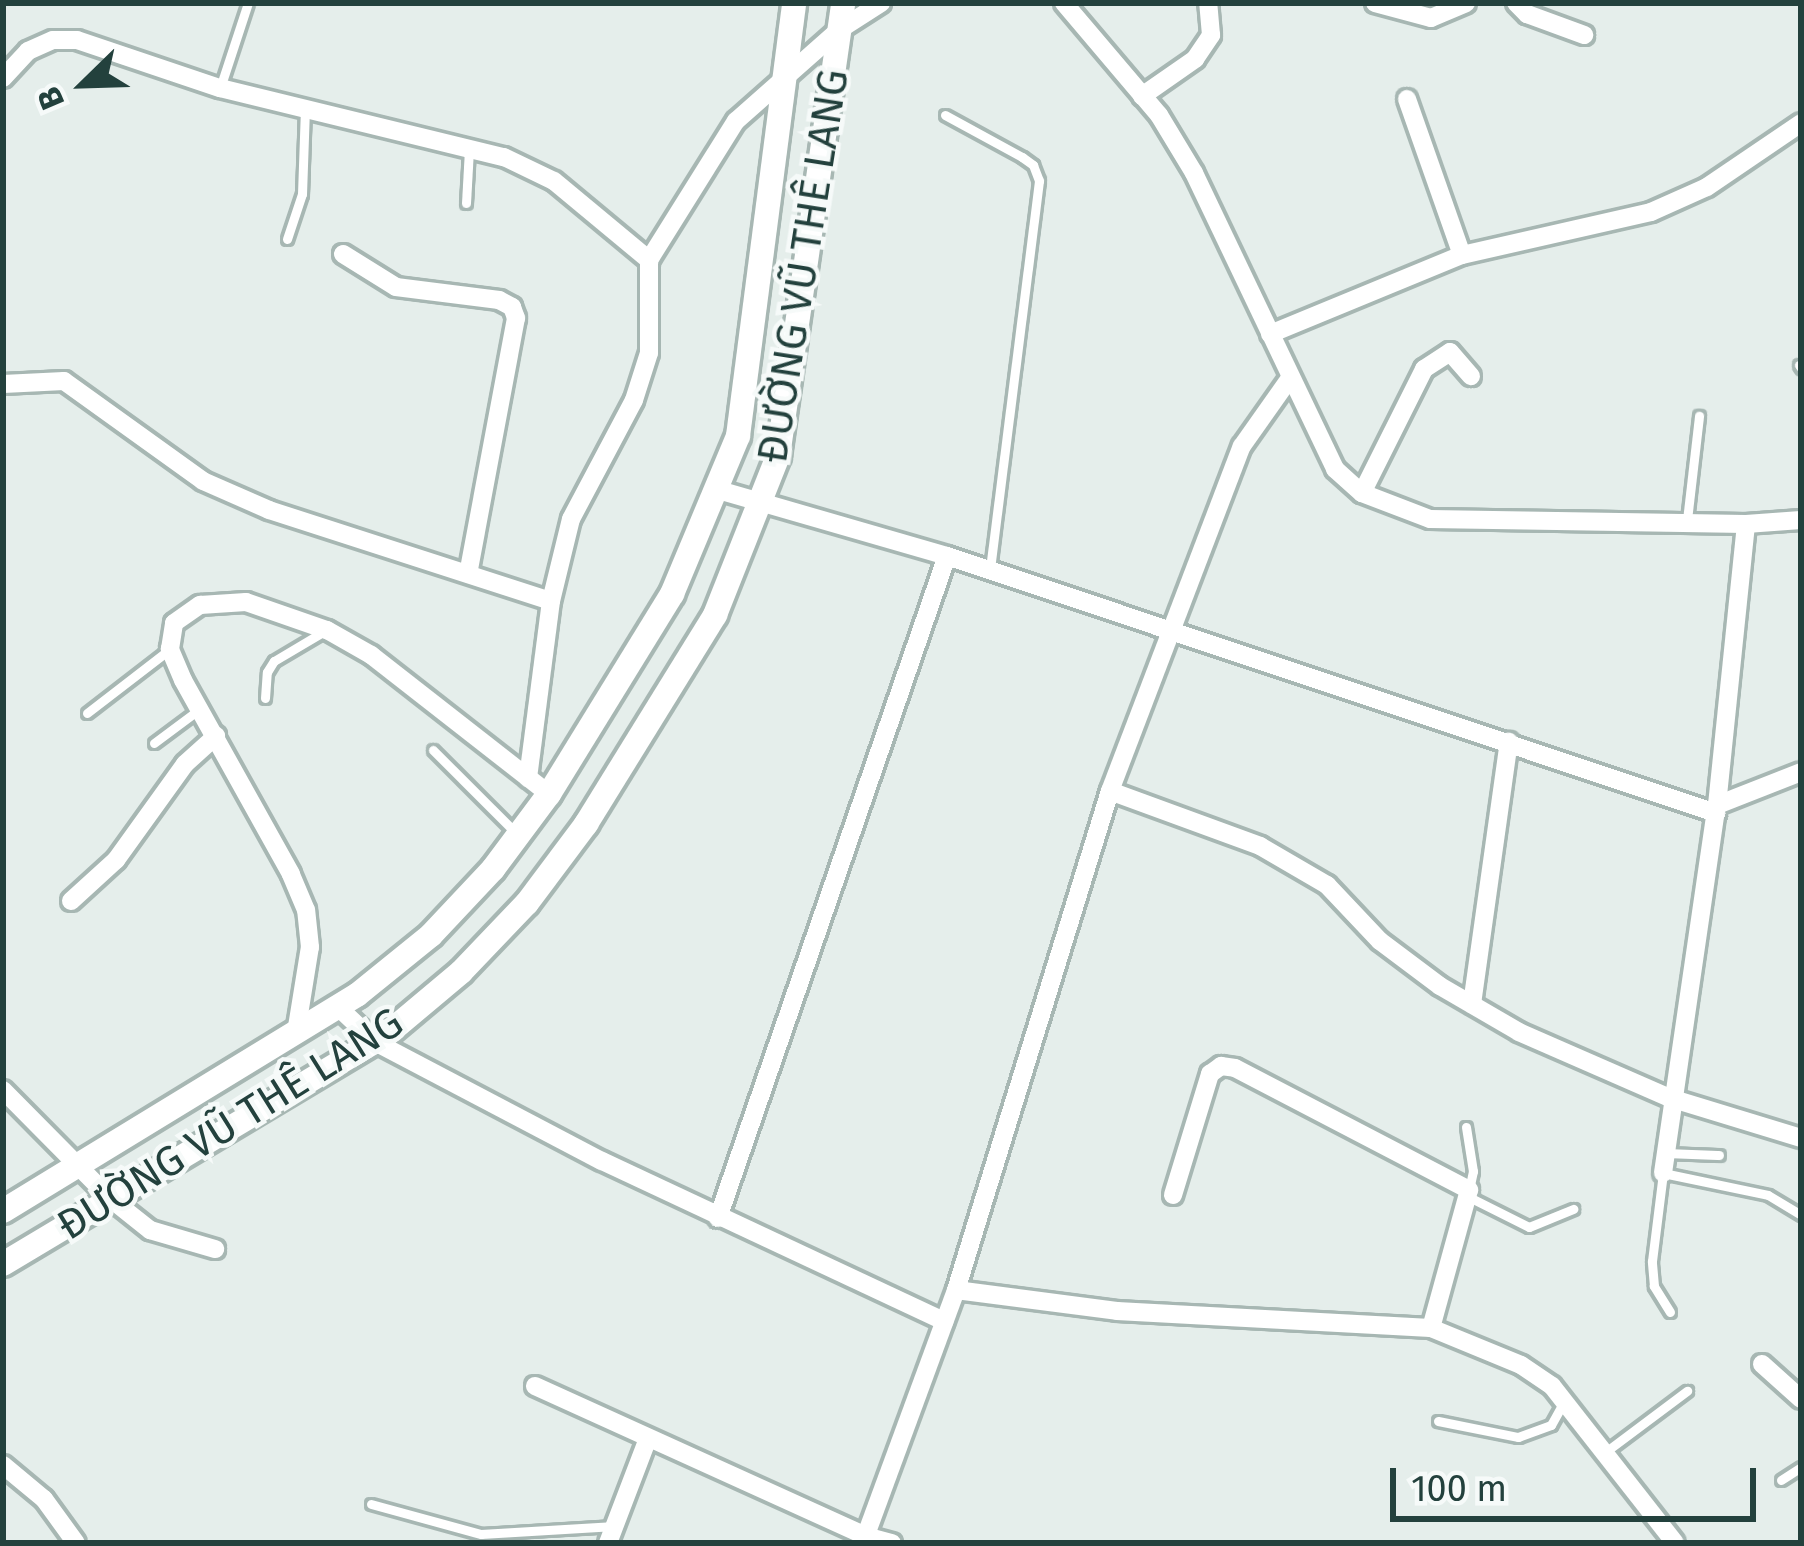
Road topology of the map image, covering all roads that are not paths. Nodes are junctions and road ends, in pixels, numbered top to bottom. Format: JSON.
{"nodes":[{"id":1,"x":248,"y":3,"type":"edge"},
{"id":2,"x":794,"y":3,"type":"edge"},
{"id":3,"x":843,"y":3,"type":"edge"},
{"id":4,"x":880,"y":3,"type":"edge"},
{"id":5,"x":1064,"y":3,"type":"edge"},
{"id":6,"x":1208,"y":3,"type":"edge"},
{"id":7,"x":1375,"y":3,"type":"edge"},
{"id":8,"x":1466,"y":3,"type":"edge"},
{"id":9,"x":1516,"y":3,"type":"edge"},
{"id":10,"x":839,"y":30,"type":"junction"},
{"id":11,"x":1584,"y":35,"type":"dead end"},
{"id":12,"x":785,"y":76,"type":"junction"},
{"id":13,"x":3,"y":78,"type":"edge"},
{"id":14,"x":220,"y":88,"type":"junction"},
{"id":15,"x":1142,"y":96,"type":"junction"},
{"id":16,"x":1407,"y":99,"type":"dead end"},
{"id":17,"x":304,"y":109,"type":"junction"},
{"id":18,"x":945,"y":115,"type":"dead end"},
{"id":19,"x":1801,"y":123,"type":"edge"},
{"id":20,"x":469,"y":147,"type":"junction"},
{"id":21,"x":466,"y":203,"type":"dead end"},
{"id":22,"x":287,"y":239,"type":"dead end"},
{"id":23,"x":343,"y":254,"type":"dead end"},
{"id":24,"x":1462,"y":255,"type":"junction"},
{"id":25,"x":649,"y":260,"type":"junction"},
{"id":26,"x":1270,"y":334,"type":"junction"},
{"id":27,"x":1471,"y":376,"type":"dead end"},
{"id":28,"x":1290,"y":378,"type":"junction"},
{"id":29,"x":3,"y":384,"type":"edge"},
{"id":30,"x":1699,"y":416,"type":"dead end"},
{"id":31,"x":715,"y":489,"type":"junction"},
{"id":32,"x":1362,"y":493,"type":"junction"},
{"id":33,"x":761,"y":504,"type":"junction"},
{"id":34,"x":1687,"y":520,"type":"junction"},
{"id":35,"x":1801,"y":520,"type":"edge"},
{"id":36,"x":1746,"y":524,"type":"junction"},
{"id":37,"x":947,"y":556,"type":"junction"},
{"id":38,"x":990,"y":571,"type":"junction"},
{"id":39,"x":468,"y":574,"type":"junction"},
{"id":40,"x":551,"y":601,"type":"junction"},
{"id":41,"x":327,"y":630,"type":"junction"},
{"id":42,"x":1172,"y":630,"type":"junction"},
{"id":43,"x":170,"y":650,"type":"junction"},
{"id":44,"x":266,"y":698,"type":"dead end"},
{"id":45,"x":201,"y":708,"type":"junction"},
{"id":46,"x":87,"y":713,"type":"dead end"},
{"id":47,"x":216,"y":736,"type":"junction"},
{"id":48,"x":1509,"y":742,"type":"junction"},
{"id":49,"x":154,"y":743,"type":"dead end"},
{"id":50,"x":434,"y":750,"type":"dead end"},
{"id":51,"x":1801,"y":772,"type":"edge"},
{"id":52,"x":538,"y":786,"type":"junction"},
{"id":53,"x":1110,"y":791,"type":"junction"},
{"id":54,"x":1717,"y":809,"type":"junction"},
{"id":55,"x":519,"y":835,"type":"junction"},
{"id":56,"x":71,"y":902,"type":"dead end"},
{"id":57,"x":1472,"y":1004,"type":"junction"},
{"id":58,"x":338,"y":1007,"type":"junction"},
{"id":59,"x":296,"y":1033,"type":"junction"},
{"id":60,"x":375,"y":1042,"type":"junction"},
{"id":61,"x":3,"y":1090,"type":"edge"},
{"id":62,"x":1670,"y":1098,"type":"junction"},
{"id":63,"x":1466,"y":1127,"type":"dead end"},
{"id":64,"x":1801,"y":1138,"type":"edge"},
{"id":65,"x":1719,"y":1155,"type":"dead end"},
{"id":66,"x":1663,"y":1163,"type":"junction"},
{"id":67,"x":78,"y":1165,"type":"junction"},
{"id":68,"x":1468,"y":1193,"type":"junction"},
{"id":69,"x":1173,"y":1196,"type":"dead end"},
{"id":70,"x":111,"y":1199,"type":"junction"},
{"id":71,"x":1573,"y":1209,"type":"dead end"},
{"id":72,"x":3,"y":1211,"type":"edge"},
{"id":73,"x":1801,"y":1215,"type":"edge"},
{"id":74,"x":718,"y":1217,"type":"junction"},
{"id":75,"x":215,"y":1250,"type":"dead end"},
{"id":76,"x":3,"y":1264,"type":"edge"},
{"id":77,"x":956,"y":1290,"type":"junction"},
{"id":78,"x":1670,"y":1312,"type":"dead end"},
{"id":79,"x":944,"y":1321,"type":"junction"},
{"id":80,"x":1431,"y":1328,"type":"junction"},
{"id":81,"x":1762,"y":1364,"type":"dead end"},
{"id":82,"x":535,"y":1386,"type":"dead end"},
{"id":83,"x":1687,"y":1391,"type":"dead end"},
{"id":84,"x":1801,"y":1400,"type":"edge"},
{"id":85,"x":1564,"y":1402,"type":"junction"},
{"id":86,"x":1438,"y":1421,"type":"dead end"},
{"id":87,"x":649,"y":1438,"type":"junction"},
{"id":88,"x":1604,"y":1454,"type":"junction"},
{"id":89,"x":3,"y":1465,"type":"edge"},
{"id":90,"x":1801,"y":1467,"type":"edge"},
{"id":91,"x":1781,"y":1480,"type":"dead end"},
{"id":92,"x":370,"y":1504,"type":"dead end"},
{"id":93,"x":612,"y":1534,"type":"edge"},
{"id":94,"x":864,"y":1539,"type":"edge"},
{"id":95,"x":76,"y":1543,"type":"edge"},
{"id":96,"x":892,"y":1543,"type":"edge"},
{"id":97,"x":1675,"y":1543,"type":"edge"}],
"edges":[{"from":1,"to":14,"type":"lane"},
{"from":2,"to":12,"type":"street","name":"ĐƯỜNG VŨ THÊ LANG"},
{"from":3,"to":10,"type":"street","name":"ĐƯỜNG VŨ THÊ LANG"},
{"from":4,"to":10,"type":"street"},
{"from":5,"to":15,"type":"street"},
{"from":6,"to":15,"type":"street"},
{"from":7,"to":8,"type":"street"},
{"from":9,"to":11,"type":"street"},
{"from":10,"to":12,"type":"street"},
{"from":10,"to":33,"type":"street","name":"ĐƯỜNG VŨ THÊ LANG"},
{"from":12,"to":25,"type":"street"},
{"from":12,"to":31,"type":"street","name":"ĐƯỜNG VŨ THÊ LANG"},
{"from":13,"to":14,"type":"street"},
{"from":14,"to":17,"type":"street"},
{"from":15,"to":26,"type":"street"},
{"from":16,"to":24,"type":"street"},
{"from":17,"to":20,"type":"street"},
{"from":17,"to":22,"type":"lane"},
{"from":18,"to":38,"type":"lane"},
{"from":19,"to":24,"type":"street"},
{"from":20,"to":21,"type":"lane"},
{"from":20,"to":25,"type":"street"},
{"from":23,"to":39,"type":"street"},
{"from":24,"to":26,"type":"street"},
{"from":25,"to":40,"type":"street"},
{"from":26,"to":28,"type":"street"},
{"from":27,"to":32,"type":"street"},
{"from":28,"to":32,"type":"street"},
{"from":28,"to":42,"type":"street"},
{"from":29,"to":39,"type":"street"},
{"from":30,"to":34,"type":"lane"},
{"from":31,"to":33,"type":"street"},
{"from":31,"to":52,"type":"street","name":"ĐƯỜNG VŨ THÊ LANG"},
{"from":32,"to":34,"type":"street"},
{"from":33,"to":37,"type":"street"},
{"from":33,"to":60,"type":"street","name":"ĐƯỜNG VŨ THÊ LANG"},
{"from":34,"to":36,"type":"street"},
{"from":35,"to":36,"type":"street"},
{"from":36,"to":54,"type":"street"},
{"from":37,"to":38,"type":"street"},
{"from":37,"to":74,"type":"street"},
{"from":38,"to":42,"type":"street"},
{"from":39,"to":40,"type":"street"},
{"from":40,"to":52,"type":"street"},
{"from":41,"to":43,"type":"street"},
{"from":41,"to":44,"type":"lane"},
{"from":41,"to":52,"type":"street"},
{"from":42,"to":48,"type":"street"},
{"from":42,"to":53,"type":"street"},
{"from":43,"to":45,"type":"street"},
{"from":43,"to":46,"type":"lane"},
{"from":45,"to":47,"type":"street"},
{"from":45,"to":49,"type":"lane"},
{"from":47,"to":56,"type":"street"},
{"from":47,"to":59,"type":"street"},
{"from":48,"to":54,"type":"street"},
{"from":48,"to":57,"type":"street"},
{"from":50,"to":55,"type":"lane"},
{"from":51,"to":54,"type":"street"},
{"from":52,"to":55,"type":"street","name":"ĐƯỜNG VŨ THÊ LANG"},
{"from":53,"to":57,"type":"street"},
{"from":53,"to":77,"type":"street"},
{"from":54,"to":62,"type":"street"},
{"from":55,"to":58,"type":"street","name":"ĐƯỜNG VŨ THÊ LANG"},
{"from":57,"to":62,"type":"street"},
{"from":58,"to":59,"type":"street","name":"ĐƯỜNG VŨ THÊ LANG"},
{"from":58,"to":60,"type":"street"},
{"from":59,"to":67,"type":"street","name":"ĐƯỜNG VŨ THÊ LANG"},
{"from":60,"to":70,"type":"street","name":"ĐƯỜNG VŨ THÊ LANG"},
{"from":60,"to":74,"type":"street"},
{"from":61,"to":67,"type":"street"},
{"from":62,"to":64,"type":"street"},
{"from":62,"to":66,"type":"street"},
{"from":63,"to":68,"type":"lane"},
{"from":65,"to":66,"type":"lane"},
{"from":66,"to":73,"type":"lane"},
{"from":66,"to":78,"type":"lane"},
{"from":67,"to":70,"type":"street"},
{"from":67,"to":72,"type":"street","name":"ĐƯỜNG VŨ THÊ LANG"},
{"from":68,"to":69,"type":"street"},
{"from":68,"to":71,"type":"lane"},
{"from":68,"to":80,"type":"street"},
{"from":70,"to":75,"type":"street"},
{"from":70,"to":76,"type":"street","name":"ĐƯỜNG VŨ THÊ LANG"},
{"from":74,"to":79,"type":"street"},
{"from":77,"to":79,"type":"street"},
{"from":77,"to":80,"type":"street"},
{"from":79,"to":94,"type":"street"},
{"from":80,"to":85,"type":"street"},
{"from":81,"to":84,"type":"street"},
{"from":82,"to":87,"type":"street"},
{"from":83,"to":88,"type":"lane"},
{"from":85,"to":86,"type":"lane"},
{"from":85,"to":88,"type":"street"},
{"from":87,"to":93,"type":"street"},
{"from":87,"to":94,"type":"street"},
{"from":88,"to":97,"type":"street"},
{"from":89,"to":95,"type":"street"},
{"from":90,"to":91,"type":"lane"},
{"from":92,"to":93,"type":"lane"},
{"from":94,"to":96,"type":"street"}]}
